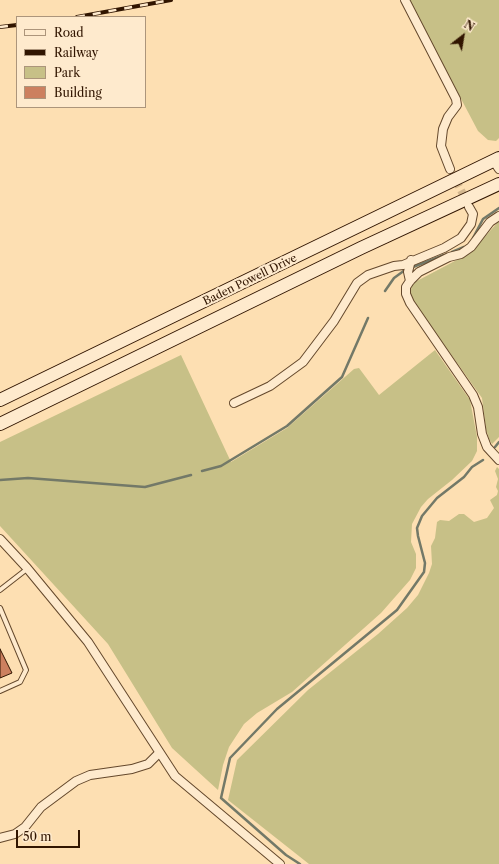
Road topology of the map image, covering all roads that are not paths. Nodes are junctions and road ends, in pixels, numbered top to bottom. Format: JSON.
{"nodes":[{"id":1,"x":405,"y":0,"type":"edge"},
{"id":2,"x":497,"y":162,"type":"edge"},
{"id":3,"x":450,"y":169,"type":"tunnel mouth"},
{"id":4,"x":499,"y":184,"type":"edge"},
{"id":5,"x":469,"y":207,"type":"tunnel mouth"},
{"id":6,"x":499,"y":216,"type":"edge"},
{"id":7,"x":411,"y":260,"type":"junction"},
{"id":8,"x":410,"y":281,"type":"junction"},
{"id":9,"x":0,"y":400,"type":"edge"},
{"id":10,"x":234,"y":403,"type":"dead end"},
{"id":11,"x":0,"y":424,"type":"edge"},
{"id":12,"x":499,"y":460,"type":"edge"},
{"id":13,"x":0,"y":539,"type":"edge"},
{"id":14,"x":28,"y":568,"type":"junction"},
{"id":15,"x":0,"y":590,"type":"edge"},
{"id":16,"x":0,"y":608,"type":"edge"},
{"id":17,"x":0,"y":691,"type":"edge"},
{"id":18,"x":159,"y":753,"type":"junction"},
{"id":19,"x":0,"y":838,"type":"edge"},
{"id":20,"x":280,"y":864,"type":"edge"}],
"edges":[{"from":1,"to":3,"type":"street"},
{"from":2,"to":9,"type":"main road","name":"Baden Powell Drive"},
{"from":4,"to":11,"type":"main road","name":"Baden Powell Drive"},
{"from":5,"to":7,"type":"street"},
{"from":6,"to":8,"type":"street"},
{"from":7,"to":8,"type":"street"},
{"from":7,"to":10,"type":"street"},
{"from":8,"to":12,"type":"street"},
{"from":13,"to":14,"type":"street"},
{"from":14,"to":15,"type":"lane"},
{"from":14,"to":18,"type":"street"},
{"from":16,"to":17,"type":"lane"},
{"from":18,"to":19,"type":"street"},
{"from":18,"to":20,"type":"street"}]}
